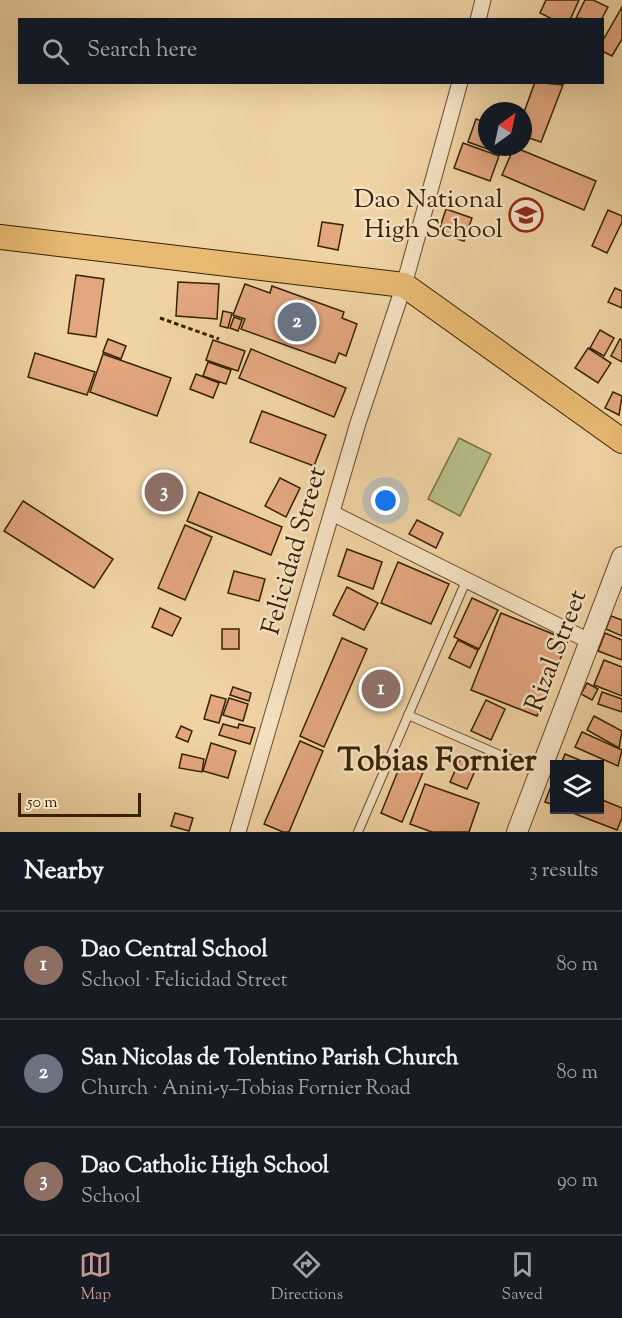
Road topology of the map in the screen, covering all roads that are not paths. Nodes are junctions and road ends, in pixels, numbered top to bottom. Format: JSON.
{"nodes":[{"id":1,"x":483,"y":0,"type":"edge"},
{"id":2,"x":478,"y":18,"type":"edge"},
{"id":3,"x":459,"y":84,"type":"edge"},
{"id":4,"x":0,"y":237,"type":"edge"},
{"id":5,"x":404,"y":285,"type":"junction"},
{"id":6,"x":622,"y":441,"type":"edge"},
{"id":7,"x":332,"y":513,"type":"junction"},
{"id":8,"x":622,"y":557,"type":"edge"},
{"id":9,"x":466,"y":581,"type":"junction"},
{"id":10,"x":589,"y":641,"type":"junction"},
{"id":11,"x":408,"y":715,"type":"junction"},
{"id":12,"x":539,"y":773,"type":"junction"},
{"id":13,"x":238,"y":832,"type":"edge"},
{"id":14,"x":358,"y":832,"type":"edge"},
{"id":15,"x":517,"y":832,"type":"edge"}],
"edges":[{"from":1,"to":2,"type":"street"},
{"from":3,"to":5,"type":"street","name":"Felicidad Street"},
{"from":4,"to":5,"type":"main road"},
{"from":5,"to":6,"type":"main road"},
{"from":5,"to":7,"type":"street","name":"Felicidad Street"},
{"from":7,"to":9,"type":"street"},
{"from":7,"to":13,"type":"street","name":"Felicidad Street"},
{"from":8,"to":10,"type":"street","name":"Rizal Street"},
{"from":9,"to":10,"type":"street"},
{"from":9,"to":11,"type":"lane"},
{"from":10,"to":12,"type":"street","name":"Rizal Street"},
{"from":11,"to":12,"type":"lane"},
{"from":11,"to":14,"type":"lane"},
{"from":12,"to":15,"type":"street","name":"Rizal Street"}]}
